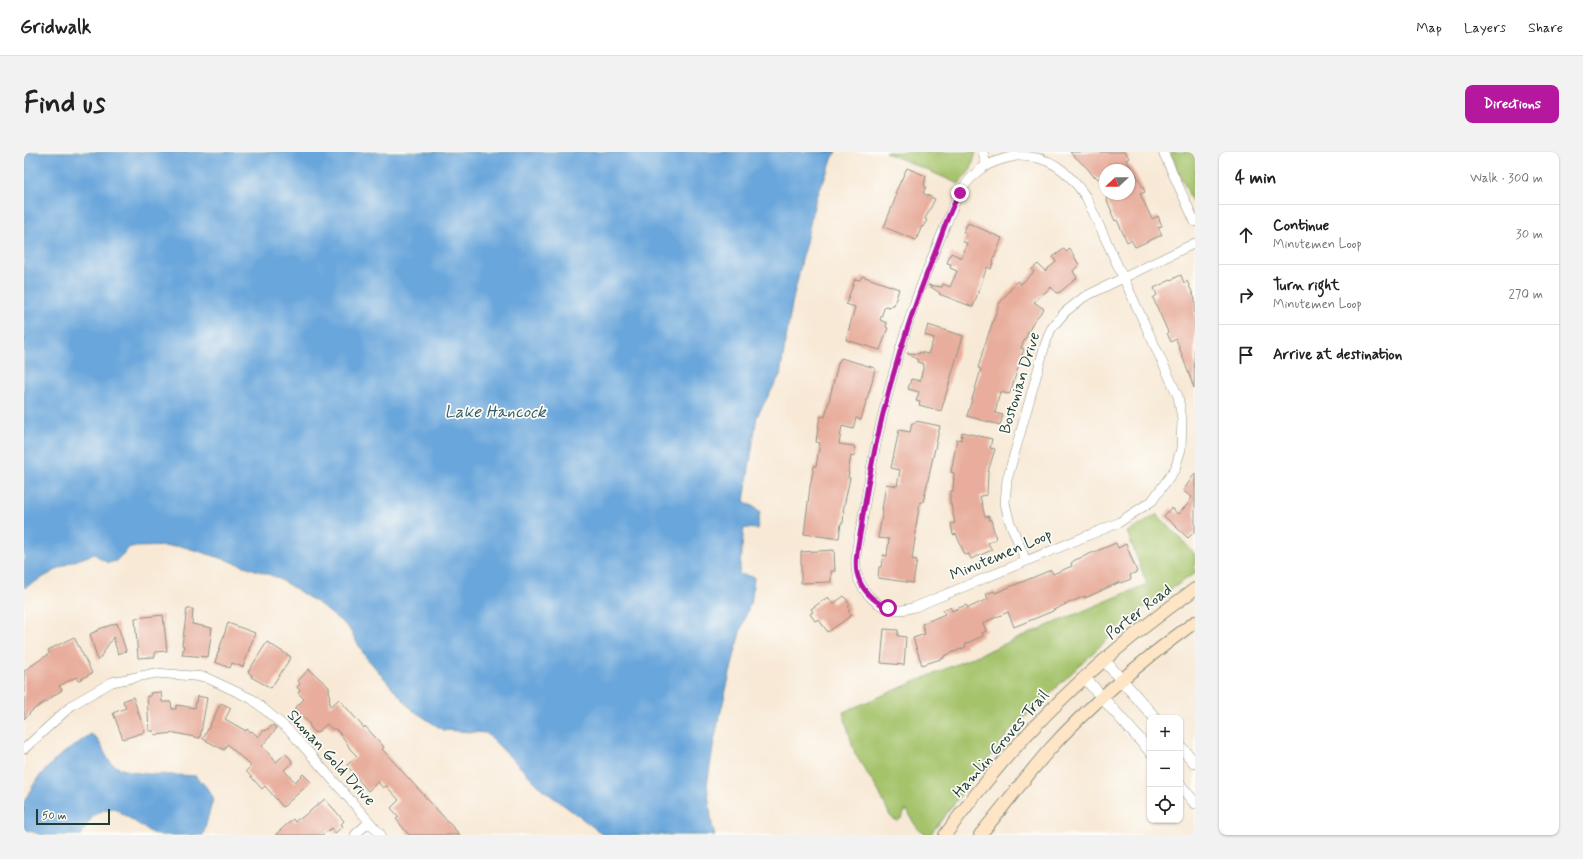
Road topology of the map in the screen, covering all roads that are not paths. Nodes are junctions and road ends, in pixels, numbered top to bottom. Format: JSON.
{"nodes":[{"id":1,"x":983,"y":152,"type":"edge"},
{"id":2,"x":1163,"y":152,"type":"edge"},
{"id":3,"x":986,"y":165,"type":"junction"},
{"id":4,"x":1195,"y":222,"type":"edge"},
{"id":5,"x":1195,"y":243,"type":"edge"},
{"id":6,"x":1123,"y":278,"type":"junction"},
{"id":7,"x":1026,"y":561,"type":"junction"},
{"id":8,"x":1195,"y":589,"type":"edge"},
{"id":9,"x":1195,"y":622,"type":"edge"},
{"id":10,"x":1104,"y":660,"type":"junction"},
{"id":11,"x":1084,"y":678,"type":"junction"},
{"id":12,"x":1122,"y":680,"type":"junction"},
{"id":13,"x":1102,"y":698,"type":"junction"},
{"id":14,"x":1153,"y":715,"type":"edge"},
{"id":15,"x":1147,"y":748,"type":"edge"},
{"id":16,"x":24,"y":749,"type":"edge"},
{"id":17,"x":1183,"y":749,"type":"edge"},
{"id":18,"x":1195,"y":763,"type":"edge"},
{"id":19,"x":1182,"y":787,"type":"edge"},
{"id":20,"x":1195,"y":803,"type":"edge"},
{"id":21,"x":369,"y":822,"type":"junction"},
{"id":22,"x":355,"y":835,"type":"edge"},
{"id":23,"x":381,"y":835,"type":"edge"},
{"id":24,"x":945,"y":835,"type":"edge"},
{"id":25,"x":980,"y":835,"type":"edge"}],
"edges":[{"from":1,"to":3,"type":"street"},
{"from":2,"to":4,"type":"street"},
{"from":3,"to":6,"type":"street","name":"Minutemen Loop"},
{"from":3,"to":7,"type":"street","name":"Minutemen Loop"},
{"from":5,"to":6,"type":"street","name":"Bostonian Drive"},
{"from":6,"to":7,"type":"street","name":"Bostonian Drive"},
{"from":6,"to":7,"type":"street","name":"Minutemen Loop"},
{"from":8,"to":10,"type":"main road","name":"Porter Road"},
{"from":9,"to":12,"type":"main road"},
{"from":10,"to":11,"type":"main road","name":"Porter Road"},
{"from":10,"to":12,"type":"street","name":"Porter Road"},
{"from":11,"to":13,"type":"street"},
{"from":11,"to":24,"type":"main road","name":"Hamlin Groves Trail"},
{"from":12,"to":13,"type":"main road"},
{"from":12,"to":14,"type":"street","name":"Porter Road"},
{"from":13,"to":15,"type":"street"},
{"from":13,"to":25,"type":"main road"},
{"from":16,"to":21,"type":"street","name":"Shonan Gold Drive"},
{"from":17,"to":18,"type":"street"},
{"from":19,"to":20,"type":"street"},
{"from":21,"to":22,"type":"street"},
{"from":21,"to":23,"type":"street","name":"Shonan Gold Drive"}]}
